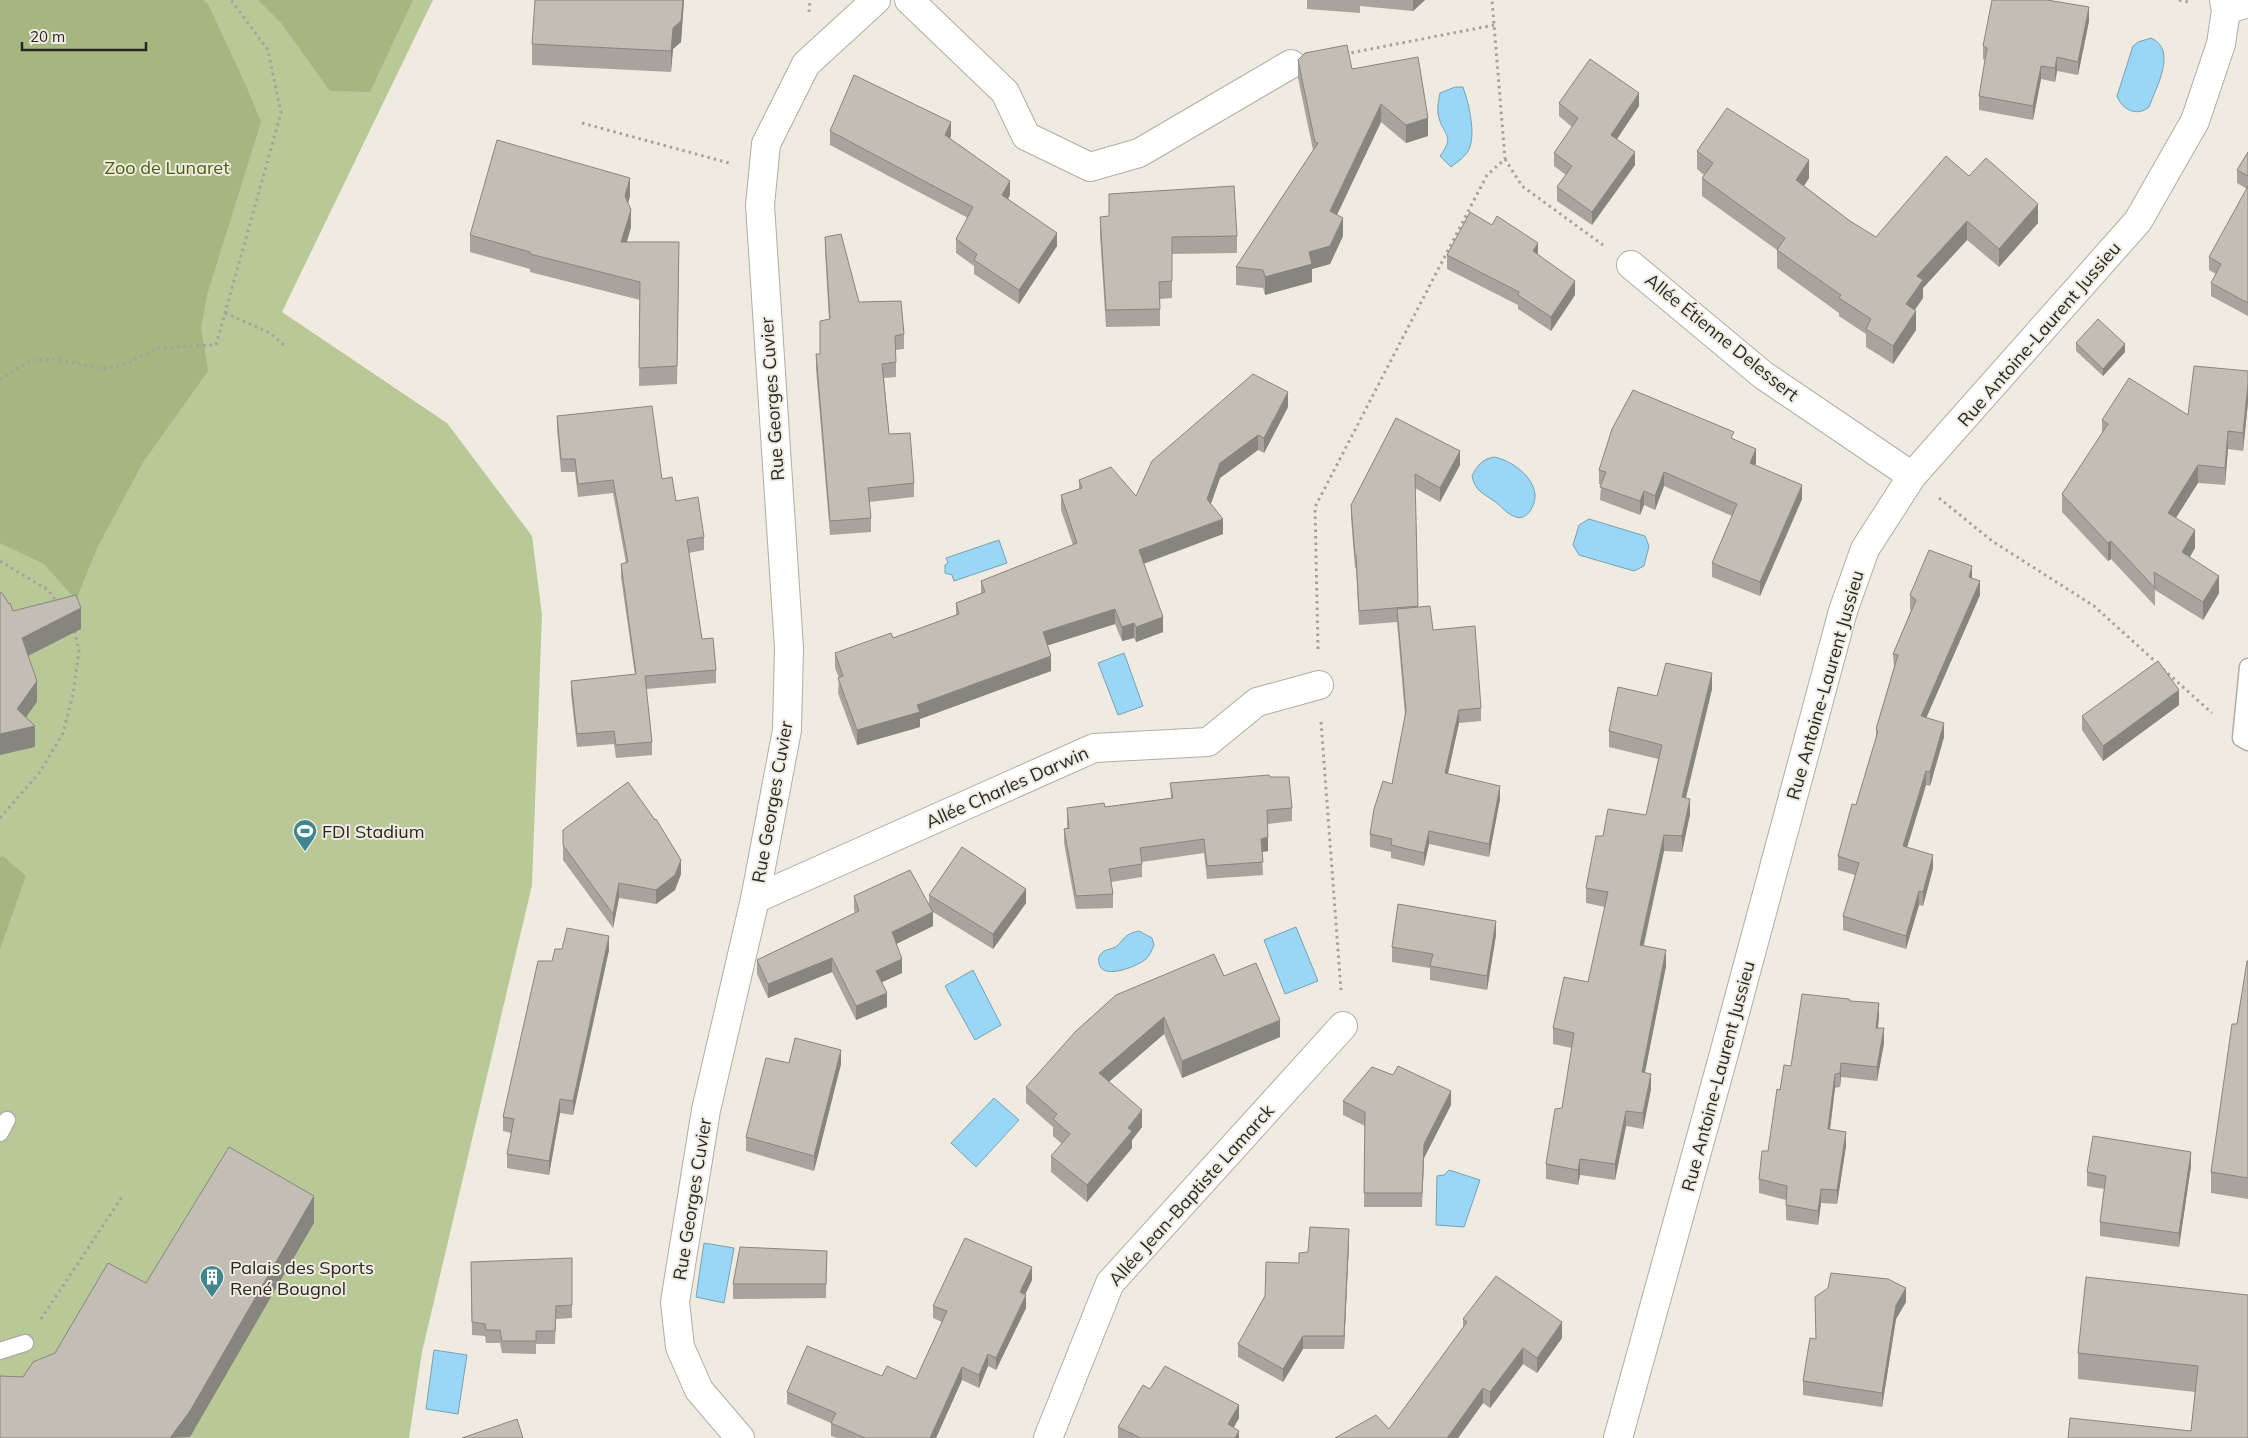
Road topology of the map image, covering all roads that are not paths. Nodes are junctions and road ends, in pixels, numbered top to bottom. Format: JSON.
{"nodes":[{"id":1,"x":876,"y":0,"type":"edge"},
{"id":2,"x":909,"y":0,"type":"edge"},
{"id":3,"x":2233,"y":4,"type":"edge"},
{"id":4,"x":1291,"y":64,"type":"road end"},
{"id":5,"x":1632,"y":265,"type":"road end"},
{"id":6,"x":1912,"y":476,"type":"junction"},
{"id":7,"x":2248,"y":667,"type":"edge"},
{"id":8,"x":1318,"y":685,"type":"road end"},
{"id":9,"x":2244,"y":740,"type":"edge"},
{"id":10,"x":755,"y":899,"type":"junction"},
{"id":11,"x":1343,"y":1026,"type":"road end"},
{"id":12,"x":25,"y":1343,"type":"road end"},
{"id":13,"x":0,"y":1351,"type":"edge"},
{"id":14,"x":740,"y":1438,"type":"edge"},
{"id":15,"x":1048,"y":1438,"type":"edge"},
{"id":16,"x":1618,"y":1438,"type":"edge"}],
"edges":[{"from":1,"to":10,"type":"street","name":"Rue Georges Cuvier"},
{"from":2,"to":4,"type":"street"},
{"from":3,"to":6,"type":"street","name":"Rue Antoine-Laurent Jussieu"},
{"from":5,"to":6,"type":"street","name":"Allée Étienne Delessert"},
{"from":6,"to":16,"type":"street","name":"Rue Antoine-Laurent Jussieu"},
{"from":7,"to":9,"type":"lane"},
{"from":8,"to":10,"type":"street","name":"Allée Charles Darwin"},
{"from":10,"to":14,"type":"street","name":"Rue Georges Cuvier"},
{"from":11,"to":15,"type":"street","name":"Allée Jean-Baptiste Lamarck"},
{"from":12,"to":13,"type":"lane"}]}
